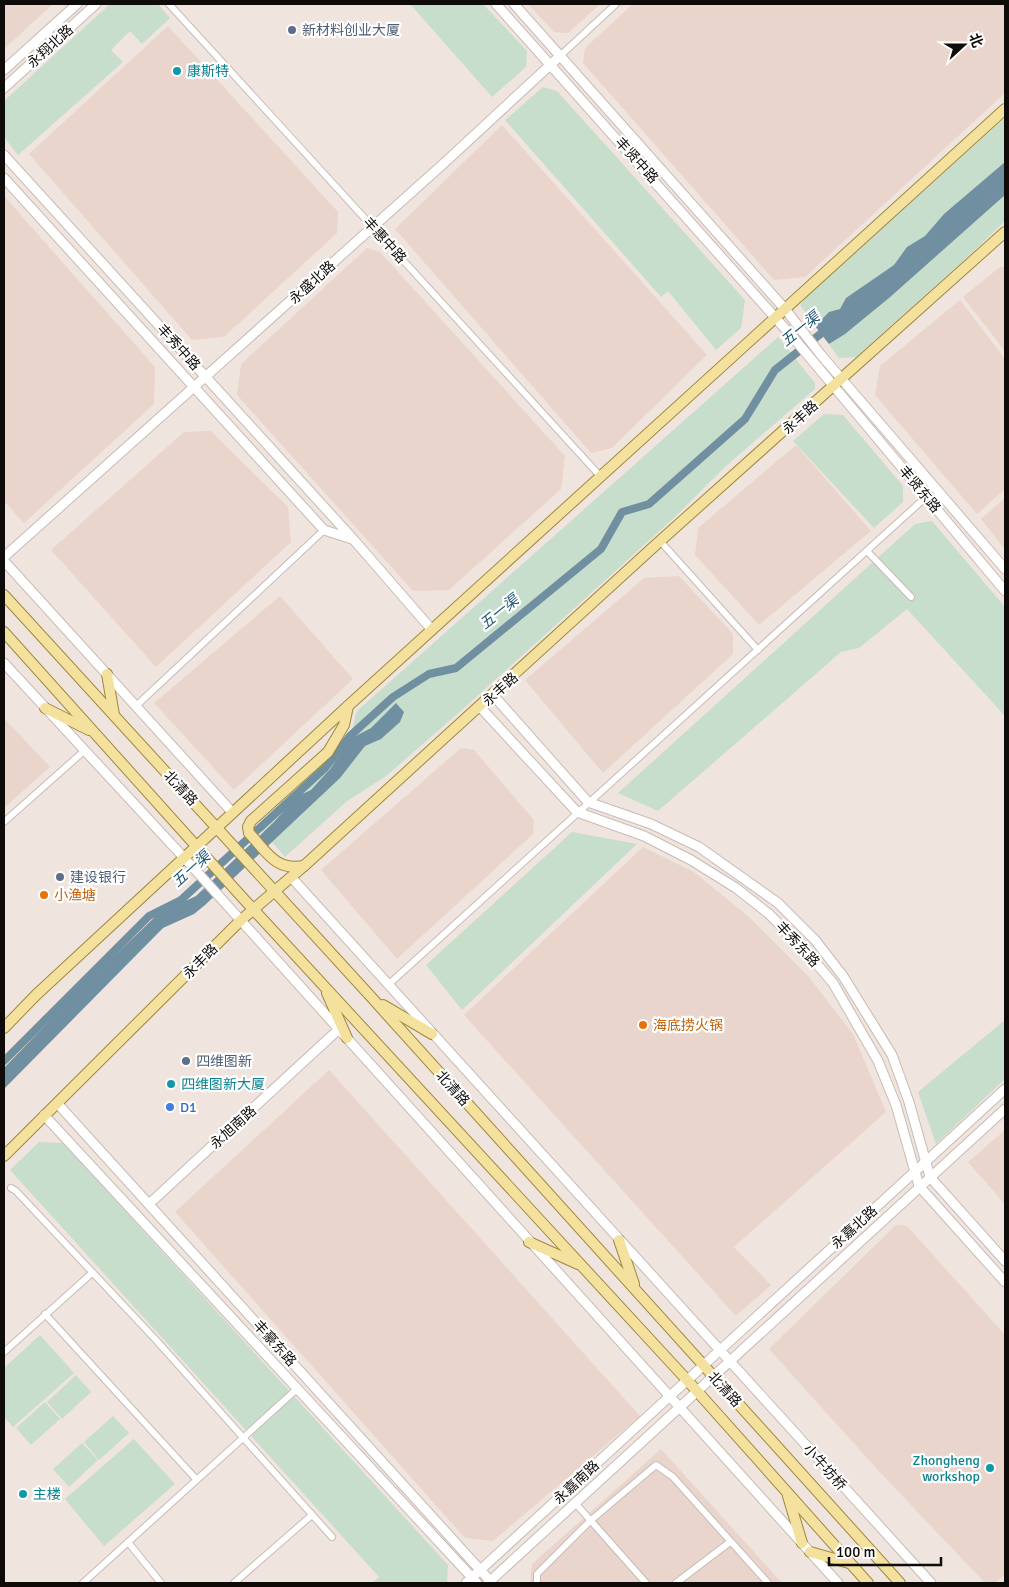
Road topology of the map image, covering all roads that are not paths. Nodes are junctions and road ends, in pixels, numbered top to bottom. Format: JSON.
{"nodes":[{"id":1,"x":77,"y":4,"type":"edge"},
{"id":2,"x":96,"y":4,"type":"edge"},
{"id":3,"x":169,"y":4,"type":"edge"},
{"id":4,"x":496,"y":4,"type":"edge"},
{"id":5,"x":514,"y":4,"type":"edge"},
{"id":6,"x":616,"y":4,"type":"edge"},
{"id":7,"x":561,"y":54,"type":"junction"},
{"id":8,"x":551,"y":64,"type":"junction"},
{"id":9,"x":4,"y":70,"type":"edge"},
{"id":10,"x":4,"y":88,"type":"edge"},
{"id":11,"x":1005,"y":110,"type":"edge"},
{"id":12,"x":4,"y":155,"type":"edge"},
{"id":13,"x":4,"y":178,"type":"edge"},
{"id":14,"x":373,"y":227,"type":"junction"},
{"id":15,"x":1005,"y":232,"type":"edge"},
{"id":16,"x":785,"y":309,"type":"junction"},
{"id":17,"x":776,"y":318,"type":"junction"},
{"id":18,"x":205,"y":377,"type":"junction"},
{"id":19,"x":838,"y":383,"type":"junction"},
{"id":20,"x":194,"y":387,"type":"junction"},
{"id":21,"x":601,"y":477,"type":"junction"},
{"id":22,"x":926,"y":497,"type":"junction"},
{"id":23,"x":324,"y":530,"type":"junction"},
{"id":24,"x":354,"y":540,"type":"junction"},
{"id":25,"x":660,"y":541,"type":"junction"},
{"id":26,"x":867,"y":550,"type":"junction"},
{"id":27,"x":4,"y":557,"type":"edge"},
{"id":28,"x":4,"y":561,"type":"edge"},
{"id":29,"x":1005,"y":569,"type":"edge"},
{"id":30,"x":1005,"y":590,"type":"edge"},
{"id":31,"x":4,"y":595,"type":"edge"},
{"id":32,"x":911,"y":597,"type":"dead end"},
{"id":33,"x":432,"y":630,"type":"junction"},
{"id":34,"x":4,"y":632,"type":"edge"},
{"id":35,"x":758,"y":650,"type":"junction"},
{"id":36,"x":4,"y":663,"type":"edge"},
{"id":37,"x":107,"y":674,"type":"junction"},
{"id":38,"x":493,"y":695,"type":"junction"},
{"id":39,"x":136,"y":706,"type":"junction"},
{"id":40,"x":348,"y":706,"type":"junction"},
{"id":41,"x":480,"y":707,"type":"junction"},
{"id":42,"x":45,"y":708,"type":"junction"},
{"id":43,"x":114,"y":716,"type":"junction"},
{"id":44,"x":93,"y":732,"type":"junction"},
{"id":45,"x":84,"y":751,"type":"junction"},
{"id":46,"x":588,"y":802,"type":"junction"},
{"id":47,"x":577,"y":812,"type":"junction"},
{"id":48,"x":233,"y":813,"type":"junction"},
{"id":49,"x":4,"y":822,"type":"edge"},
{"id":50,"x":217,"y":828,"type":"junction"},
{"id":51,"x":197,"y":846,"type":"junction"},
{"id":52,"x":182,"y":858,"type":"junction"},
{"id":53,"x":305,"y":865,"type":"junction"},
{"id":54,"x":290,"y":877,"type":"junction"},
{"id":55,"x":274,"y":890,"type":"junction"},
{"id":56,"x":254,"y":910,"type":"junction"},
{"id":57,"x":240,"y":921,"type":"junction"},
{"id":58,"x":388,"y":985,"type":"junction"},
{"id":59,"x":323,"y":986,"type":"junction"},
{"id":60,"x":373,"y":999,"type":"junction"},
{"id":61,"x":4,"y":1027,"type":"edge"},
{"id":62,"x":339,"y":1029,"type":"junction"},
{"id":63,"x":432,"y":1034,"type":"junction"},
{"id":64,"x":347,"y":1038,"type":"junction"},
{"id":65,"x":1005,"y":1090,"type":"edge"},
{"id":66,"x":57,"y":1103,"type":"junction"},
{"id":67,"x":1005,"y":1109,"type":"edge"},
{"id":68,"x":44,"y":1115,"type":"junction"},
{"id":69,"x":4,"y":1156,"type":"edge"},
{"id":70,"x":924,"y":1164,"type":"junction"},
{"id":71,"x":915,"y":1173,"type":"junction"},
{"id":72,"x":930,"y":1178,"type":"junction"},
{"id":73,"x":919,"y":1186,"type":"junction"},
{"id":74,"x":11,"y":1188,"type":"dead end"},
{"id":75,"x":149,"y":1204,"type":"junction"},
{"id":76,"x":619,"y":1240,"type":"junction"},
{"id":77,"x":529,"y":1242,"type":"junction"},
{"id":78,"x":1005,"y":1261,"type":"edge"},
{"id":79,"x":582,"y":1266,"type":"junction"},
{"id":80,"x":92,"y":1273,"type":"junction"},
{"id":81,"x":1005,"y":1282,"type":"edge"},
{"id":82,"x":636,"y":1290,"type":"junction"},
{"id":83,"x":45,"y":1314,"type":"junction"},
{"id":84,"x":719,"y":1350,"type":"junction"},
{"id":85,"x":4,"y":1352,"type":"edge"},
{"id":86,"x":729,"y":1362,"type":"junction"},
{"id":87,"x":703,"y":1365,"type":"junction"},
{"id":88,"x":713,"y":1376,"type":"junction"},
{"id":89,"x":687,"y":1380,"type":"junction"},
{"id":90,"x":298,"y":1388,"type":"junction"},
{"id":91,"x":697,"y":1392,"type":"junction"},
{"id":92,"x":669,"y":1396,"type":"junction"},
{"id":93,"x":679,"y":1408,"type":"junction"},
{"id":94,"x":243,"y":1437,"type":"junction"},
{"id":95,"x":196,"y":1479,"type":"junction"},
{"id":96,"x":787,"y":1492,"type":"junction"},
{"id":97,"x":576,"y":1504,"type":"junction"},
{"id":98,"x":312,"y":1515,"type":"junction"},
{"id":99,"x":590,"y":1521,"type":"junction"},
{"id":100,"x":332,"y":1537,"type":"dead end"},
{"id":101,"x":128,"y":1542,"type":"junction"},
{"id":102,"x":730,"y":1542,"type":"junction"},
{"id":103,"x":802,"y":1543,"type":"junction"},
{"id":104,"x":810,"y":1552,"type":"junction"},
{"id":105,"x":850,"y":1563,"type":"junction"},
{"id":106,"x":480,"y":1570,"type":"junction"},
{"id":107,"x":472,"y":1581,"type":"edge"},
{"id":108,"x":490,"y":1582,"type":"edge"},
{"id":109,"x":83,"y":1583,"type":"edge"},
{"id":110,"x":161,"y":1583,"type":"edge"},
{"id":111,"x":234,"y":1583,"type":"edge"},
{"id":112,"x":537,"y":1583,"type":"edge"},
{"id":113,"x":646,"y":1583,"type":"edge"},
{"id":114,"x":676,"y":1583,"type":"edge"},
{"id":115,"x":768,"y":1583,"type":"edge"},
{"id":116,"x":838,"y":1583,"type":"edge"},
{"id":117,"x":868,"y":1583,"type":"edge"},
{"id":118,"x":900,"y":1583,"type":"edge"},
{"id":119,"x":931,"y":1583,"type":"edge"}],
"edges":[{"from":1,"to":9,"type":"street","name":"永翔北路"},
{"from":2,"to":10,"type":"street","name":"永翔北路"},
{"from":3,"to":14,"type":"street","name":"丰惠中路"},
{"from":4,"to":8,"type":"street","name":"丰贤中路"},
{"from":5,"to":7,"type":"street","name":"丰贤中路"},
{"from":6,"to":7,"type":"street","name":"永盛北路"},
{"from":7,"to":8,"type":"street","name":"永盛北路"},
{"from":7,"to":16,"type":"street","name":"丰贤中路"},
{"from":8,"to":14,"type":"street","name":"永盛北路"},
{"from":8,"to":17,"type":"street","name":"丰贤中路"},
{"from":11,"to":16,"type":"main road"},
{"from":12,"to":18,"type":"street","name":"丰秀中路"},
{"from":13,"to":20,"type":"street","name":"丰秀中路"},
{"from":14,"to":18,"type":"street","name":"永盛北路"},
{"from":14,"to":21,"type":"street","name":"丰惠中路"},
{"from":15,"to":19,"type":"main road","name":"永丰路"},
{"from":16,"to":17,"type":"main road"},
{"from":16,"to":19,"type":"street","name":"丰贤中路"},
{"from":17,"to":19,"type":"street","name":"丰贤中路"},
{"from":17,"to":21,"type":"main road"},
{"from":18,"to":20,"type":"street","name":"永盛北路"},
{"from":18,"to":24,"type":"street","name":"丰秀中路"},
{"from":19,"to":22,"type":"street","name":"丰贤东路"},
{"from":19,"to":25,"type":"main road","name":"永丰路"},
{"from":19,"to":29,"type":"street","name":"丰贤东路"},
{"from":20,"to":23,"type":"street","name":"丰秀中路"},
{"from":20,"to":27,"type":"street","name":"永盛北路"},
{"from":21,"to":33,"type":"main road"},
{"from":22,"to":26,"type":"street"},
{"from":22,"to":30,"type":"street","name":"丰贤东路"},
{"from":23,"to":24,"type":"street","name":"丰秀中路"},
{"from":23,"to":39,"type":"street"},
{"from":24,"to":33,"type":"street","name":"丰秀中路"},
{"from":25,"to":35,"type":"street"},
{"from":25,"to":38,"type":"main road","name":"永丰路"},
{"from":26,"to":32,"type":"street"},
{"from":26,"to":35,"type":"street"},
{"from":28,"to":37,"type":"street","name":"北清路"},
{"from":31,"to":43,"type":"main road","name":"北清路"},
{"from":33,"to":40,"type":"main road"},
{"from":34,"to":44,"type":"main road","name":"北清路"},
{"from":35,"to":46,"type":"street"},
{"from":36,"to":42,"type":"street"},
{"from":37,"to":39,"type":"street","name":"北清路"},
{"from":37,"to":43,"type":"main road"},
{"from":38,"to":41,"type":"main road","name":"永丰路"},
{"from":38,"to":46,"type":"street","name":"丰秀东路"},
{"from":39,"to":48,"type":"street","name":"北清路"},
{"from":40,"to":48,"type":"main road"},
{"from":40,"to":53,"type":"main road"},
{"from":41,"to":47,"type":"street","name":"丰秀东路"},
{"from":41,"to":53,"type":"main road","name":"永丰路"},
{"from":42,"to":44,"type":"main road"},
{"from":42,"to":45,"type":"street"},
{"from":43,"to":50,"type":"main road","name":"北清路"},
{"from":44,"to":51,"type":"main road","name":"北清路"},
{"from":45,"to":49,"type":"street"},
{"from":45,"to":52,"type":"street"},
{"from":46,"to":47,"type":"street"},
{"from":46,"to":70,"type":"street","name":"丰秀东路"},
{"from":47,"to":58,"type":"street"},
{"from":47,"to":71,"type":"street","name":"丰秀东路"},
{"from":48,"to":50,"type":"main road"},
{"from":50,"to":51,"type":"main road"},
{"from":50,"to":55,"type":"main road","name":"北清路"},
{"from":51,"to":52,"type":"main road"},
{"from":51,"to":56,"type":"main road","name":"北清路"},
{"from":52,"to":57,"type":"street"},
{"from":52,"to":61,"type":"main road"},
{"from":53,"to":54,"type":"main road","name":"永丰路"},
{"from":54,"to":55,"type":"main road","name":"永丰路"},
{"from":54,"to":58,"type":"street","name":"北清路"},
{"from":55,"to":56,"type":"main road","name":"永丰路"},
{"from":55,"to":60,"type":"main road","name":"北清路"},
{"from":56,"to":57,"type":"main road","name":"永丰路"},
{"from":56,"to":59,"type":"main road","name":"北清路"},
{"from":57,"to":62,"type":"street"},
{"from":57,"to":66,"type":"main road","name":"永丰路"},
{"from":58,"to":63,"type":"street","name":"北清路"},
{"from":59,"to":64,"type":"main road"},
{"from":59,"to":79,"type":"main road","name":"北清路"},
{"from":60,"to":63,"type":"main road"},
{"from":60,"to":82,"type":"main road","name":"北清路"},
{"from":62,"to":64,"type":"street"},
{"from":62,"to":75,"type":"street","name":"永旭南路"},
{"from":63,"to":76,"type":"street","name":"北清路"},
{"from":64,"to":77,"type":"street"},
{"from":65,"to":70,"type":"street","name":"永嘉北路"},
{"from":66,"to":68,"type":"main road","name":"永丰路"},
{"from":66,"to":75,"type":"street","name":"丰豪东路"},
{"from":67,"to":72,"type":"street","name":"永嘉北路"},
{"from":68,"to":69,"type":"main road","name":"永丰路"},
{"from":68,"to":90,"type":"street","name":"丰豪东路"},
{"from":70,"to":71,"type":"street","name":"永嘉北路"},
{"from":70,"to":72,"type":"street","name":"丰秀东路"},
{"from":71,"to":73,"type":"street","name":"丰秀东路"},
{"from":71,"to":84,"type":"street","name":"永嘉北路"},
{"from":72,"to":73,"type":"street","name":"永嘉北路"},
{"from":72,"to":78,"type":"street","name":"丰秀东路"},
{"from":73,"to":81,"type":"street","name":"丰秀东路"},
{"from":73,"to":86,"type":"street","name":"永嘉北路"},
{"from":74,"to":80,"type":"street"},
{"from":75,"to":106,"type":"street","name":"丰豪东路"},
{"from":76,"to":82,"type":"main road"},
{"from":76,"to":84,"type":"street","name":"北清路"},
{"from":77,"to":79,"type":"main road"},
{"from":77,"to":92,"type":"street"},
{"from":79,"to":89,"type":"main road","name":"北清路"},
{"from":80,"to":83,"type":"street"},
{"from":80,"to":94,"type":"street"},
{"from":82,"to":87,"type":"main road","name":"北清路"},
{"from":83,"to":85,"type":"street"},
{"from":83,"to":95,"type":"street"},
{"from":84,"to":86,"type":"street","name":"小牛坊桥"},
{"from":84,"to":87,"type":"street","name":"永嘉北路"},
{"from":86,"to":88,"type":"street","name":"永嘉北路"},
{"from":86,"to":119,"type":"street","name":"小牛坊桥"},
{"from":87,"to":88,"type":"main road","name":"北清路"},
{"from":87,"to":89,"type":"street","name":"永嘉北路"},
{"from":88,"to":91,"type":"street","name":"永嘉北路"},
{"from":88,"to":118,"type":"main road","name":"北清路"},
{"from":89,"to":91,"type":"main road","name":"北清路"},
{"from":89,"to":92,"type":"street","name":"永嘉南路"},
{"from":90,"to":94,"type":"street"},
{"from":90,"to":107,"type":"street","name":"丰豪东路"},
{"from":91,"to":93,"type":"street","name":"永嘉南路"},
{"from":91,"to":96,"type":"main road","name":"北清路"},
{"from":92,"to":93,"type":"street"},
{"from":92,"to":106,"type":"street","name":"永嘉南路"},
{"from":93,"to":97,"type":"street","name":"永嘉南路"},
{"from":93,"to":103,"type":"street"},
{"from":94,"to":95,"type":"street"},
{"from":94,"to":98,"type":"street"},
{"from":95,"to":101,"type":"street"},
{"from":96,"to":103,"type":"main road"},
{"from":96,"to":105,"type":"main road","name":"北清路"},
{"from":97,"to":99,"type":"street"},
{"from":97,"to":108,"type":"street","name":"永嘉南路"},
{"from":98,"to":100,"type":"street"},
{"from":98,"to":111,"type":"street"},
{"from":99,"to":102,"type":"street"},
{"from":99,"to":112,"type":"street"},
{"from":99,"to":113,"type":"street"},
{"from":101,"to":109,"type":"street"},
{"from":101,"to":110,"type":"street"},
{"from":102,"to":114,"type":"street"},
{"from":102,"to":115,"type":"street"},
{"from":103,"to":104,"type":"street"},
{"from":104,"to":105,"type":"main road"},
{"from":104,"to":116,"type":"street"},
{"from":105,"to":117,"type":"main road","name":"北清路"},
{"from":106,"to":107,"type":"street","name":"永嘉南路"},
{"from":106,"to":108,"type":"street","name":"丰豪东路"}]}
